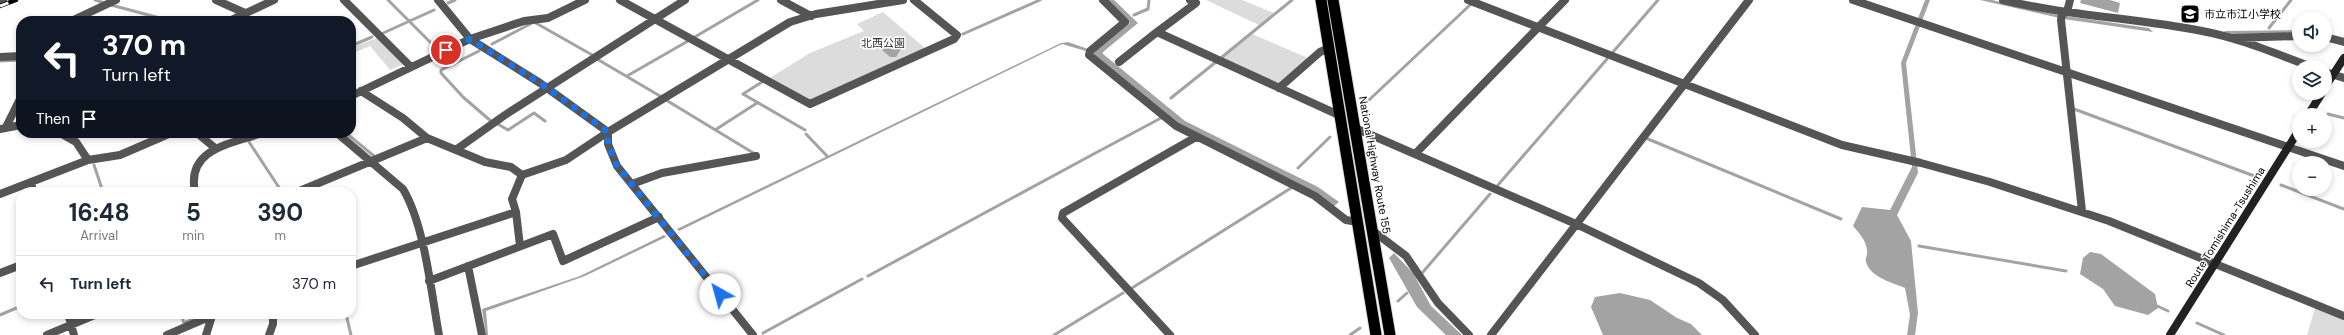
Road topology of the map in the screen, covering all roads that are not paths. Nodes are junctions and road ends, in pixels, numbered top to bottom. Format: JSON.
{"nodes":[{"id":1,"x":3,"y":0,"type":"edge"},
{"id":2,"x":116,"y":0,"type":"edge"},
{"id":3,"x":216,"y":0,"type":"edge"},
{"id":4,"x":274,"y":0,"type":"edge"},
{"id":5,"x":344,"y":0,"type":"edge"},
{"id":6,"x":438,"y":0,"type":"edge"},
{"id":7,"x":585,"y":0,"type":"edge"},
{"id":8,"x":620,"y":0,"type":"edge"},
{"id":9,"x":685,"y":0,"type":"edge"},
{"id":10,"x":780,"y":0,"type":"edge"},
{"id":11,"x":903,"y":0,"type":"edge"},
{"id":12,"x":914,"y":0,"type":"edge"},
{"id":13,"x":1103,"y":0,"type":"edge"},
{"id":14,"x":1190,"y":0,"type":"edge"},
{"id":15,"x":1321,"y":0,"type":"edge"},
{"id":16,"x":1333,"y":0,"type":"edge"},
{"id":17,"x":1468,"y":0,"type":"edge"},
{"id":18,"x":1565,"y":0,"type":"edge"},
{"id":19,"x":1749,"y":0,"type":"edge"},
{"id":20,"x":1853,"y":0,"type":"edge"},
{"id":21,"x":2003,"y":0,"type":"edge"},
{"id":22,"x":2070,"y":0,"type":"edge"},
{"id":23,"x":0,"y":1,"type":"edge"},
{"id":24,"x":245,"y":13,"type":"junction"},
{"id":25,"x":2063,"y":15,"type":"junction"},
{"id":26,"x":82,"y":16,"type":"edge"},
{"id":27,"x":239,"y":16,"type":"edge"},
{"id":28,"x":811,"y":16,"type":"junction"},
{"id":29,"x":654,"y":19,"type":"junction"},
{"id":30,"x":1538,"y":27,"type":"junction"},
{"id":31,"x":1157,"y":32,"type":"junction"},
{"id":32,"x":2292,"y":36,"type":"edge"},
{"id":33,"x":470,"y":39,"type":"junction"},
{"id":34,"x":2230,"y":39,"type":"junction"},
{"id":35,"x":2332,"y":39,"type":"edge"},
{"id":36,"x":2344,"y":42,"type":"edge"},
{"id":37,"x":1329,"y":48,"type":"junction"},
{"id":38,"x":16,"y":55,"type":"edge"},
{"id":39,"x":0,"y":57,"type":"edge"},
{"id":40,"x":2344,"y":58,"type":"edge"},
{"id":41,"x":728,"y":60,"type":"junction"},
{"id":42,"x":2292,"y":60,"type":"edge"},
{"id":43,"x":1119,"y":62,"type":"dead end"},
{"id":44,"x":410,"y":67,"type":"junction"},
{"id":45,"x":2066,"y":73,"type":"junction"},
{"id":46,"x":2333,"y":74,"type":"joint"},
{"id":47,"x":2344,"y":78,"type":"edge"},
{"id":48,"x":1685,"y":84,"type":"junction"},
{"id":49,"x":547,"y":88,"type":"junction"},
{"id":50,"x":1279,"y":88,"type":"junction"},
{"id":51,"x":361,"y":91,"type":"junction"},
{"id":52,"x":356,"y":94,"type":"edge"},
{"id":53,"x":16,"y":106,"type":"edge"},
{"id":54,"x":1341,"y":116,"type":"junction"},
{"id":55,"x":16,"y":126,"type":"edge"},
{"id":56,"x":3,"y":128,"type":"edge"},
{"id":57,"x":1355,"y":128,"type":"junction"},
{"id":58,"x":608,"y":132,"type":"junction"},
{"id":59,"x":1196,"y":136,"type":"junction"},
{"id":60,"x":69,"y":138,"type":"edge"},
{"id":61,"x":159,"y":138,"type":"edge"},
{"id":62,"x":204,"y":138,"type":"edge"},
{"id":63,"x":246,"y":138,"type":"edge"},
{"id":64,"x":343,"y":138,"type":"edge"},
{"id":65,"x":427,"y":138,"type":"junction"},
{"id":66,"x":2292,"y":143,"type":"edge"},
{"id":67,"x":215,"y":148,"type":"junction"},
{"id":68,"x":2289,"y":148,"type":"junction"},
{"id":69,"x":457,"y":149,"type":"junction"},
{"id":70,"x":1416,"y":153,"type":"junction"},
{"id":71,"x":756,"y":156,"type":"dead end"},
{"id":72,"x":88,"y":160,"type":"junction"},
{"id":73,"x":372,"y":163,"type":"junction"},
{"id":74,"x":2344,"y":166,"type":"edge"},
{"id":75,"x":522,"y":175,"type":"junction"},
{"id":76,"x":31,"y":182,"type":"junction"},
{"id":77,"x":632,"y":184,"type":"junction"},
{"id":78,"x":18,"y":187,"type":"edge"},
{"id":79,"x":32,"y":187,"type":"edge"},
{"id":80,"x":192,"y":187,"type":"edge"},
{"id":81,"x":311,"y":187,"type":"edge"},
{"id":82,"x":16,"y":188,"type":"edge"},
{"id":83,"x":0,"y":194,"type":"edge"},
{"id":84,"x":2082,"y":211,"type":"junction"},
{"id":85,"x":516,"y":212,"type":"junction"},
{"id":86,"x":659,"y":217,"type":"junction"},
{"id":87,"x":1358,"y":222,"type":"junction"},
{"id":88,"x":1576,"y":224,"type":"junction"},
{"id":89,"x":1373,"y":231,"type":"junction"},
{"id":90,"x":421,"y":241,"type":"junction"},
{"id":91,"x":520,"y":246,"type":"junction"},
{"id":92,"x":2215,"y":262,"type":"junction"},
{"id":93,"x":356,"y":264,"type":"edge"},
{"id":94,"x":468,"y":266,"type":"junction"},
{"id":95,"x":16,"y":267,"type":"edge"},
{"id":96,"x":0,"y":273,"type":"edge"},
{"id":97,"x":429,"y":281,"type":"junction"},
{"id":98,"x":2344,"y":316,"type":"edge"},
{"id":99,"x":69,"y":319,"type":"edge"},
{"id":100,"x":85,"y":319,"type":"edge"},
{"id":101,"x":205,"y":319,"type":"edge"},
{"id":102,"x":212,"y":319,"type":"edge"},
{"id":103,"x":272,"y":319,"type":"edge"},
{"id":104,"x":71,"y":325,"type":"junction"},
{"id":105,"x":47,"y":335,"type":"edge"},
{"id":106,"x":74,"y":335,"type":"edge"},
{"id":107,"x":167,"y":335,"type":"edge"},
{"id":108,"x":206,"y":335,"type":"edge"},
{"id":109,"x":269,"y":335,"type":"edge"},
{"id":110,"x":439,"y":335,"type":"edge"},
{"id":111,"x":482,"y":335,"type":"edge"},
{"id":112,"x":753,"y":335,"type":"edge"},
{"id":113,"x":1170,"y":335,"type":"edge"},
{"id":114,"x":1376,"y":335,"type":"edge"},
{"id":115,"x":1390,"y":335,"type":"edge"},
{"id":116,"x":1469,"y":335,"type":"edge"},
{"id":117,"x":1491,"y":335,"type":"edge"},
{"id":118,"x":1754,"y":335,"type":"edge"},
{"id":119,"x":2170,"y":335,"type":"edge"}],
"edges":[{"from":1,"to":23,"type":"street"},
{"from":2,"to":26,"type":"street"},
{"from":3,"to":24,"type":"street"},
{"from":4,"to":24,"type":"street"},
{"from":5,"to":44,"type":"street"},
{"from":6,"to":33,"type":"street"},
{"from":7,"to":33,"type":"street"},
{"from":8,"to":29,"type":"street"},
{"from":9,"to":29,"type":"street"},
{"from":10,"to":28,"type":"street"},
{"from":11,"to":28,"type":"street"},
{"from":12,"to":41,"type":"street"},
{"from":13,"to":59,"type":"street"},
{"from":14,"to":31,"type":"street"},
{"from":15,"to":37,"type":"highway"},
{"from":16,"to":57,"type":"highway","name":"National Highway Route 155"},
{"from":17,"to":30,"type":"street"},
{"from":18,"to":30,"type":"street"},
{"from":19,"to":48,"type":"street"},
{"from":20,"to":45,"type":"street"},
{"from":21,"to":25,"type":"street"},
{"from":22,"to":25,"type":"street"},
{"from":24,"to":27,"type":"street"},
{"from":25,"to":34,"type":"street"},
{"from":25,"to":45,"type":"street"},
{"from":28,"to":41,"type":"street"},
{"from":29,"to":41,"type":"street"},
{"from":29,"to":49,"type":"street"},
{"from":30,"to":48,"type":"street"},
{"from":30,"to":70,"type":"street"},
{"from":31,"to":43,"type":"street"},
{"from":31,"to":50,"type":"street"},
{"from":32,"to":34,"type":"street"},
{"from":33,"to":44,"type":"street"},
{"from":33,"to":49,"type":"street"},
{"from":34,"to":42,"type":"street"},
{"from":35,"to":36,"type":"street"},
{"from":37,"to":50,"type":"street"},
{"from":37,"to":54,"type":"highway"},
{"from":38,"to":39,"type":"street"},
{"from":40,"to":46,"type":"main road"},
{"from":41,"to":58,"type":"street"},
{"from":44,"to":51,"type":"street"},
{"from":45,"to":68,"type":"street"},
{"from":45,"to":84,"type":"street"},
{"from":46,"to":47,"type":"street"},
{"from":48,"to":84,"type":"street"},
{"from":48,"to":88,"type":"street"},
{"from":49,"to":58,"type":"street"},
{"from":49,"to":69,"type":"street"},
{"from":50,"to":54,"type":"street"},
{"from":51,"to":52,"type":"street"},
{"from":51,"to":65,"type":"street"},
{"from":53,"to":56,"type":"street"},
{"from":54,"to":87,"type":"highway"},
{"from":55,"to":56,"type":"street"},
{"from":57,"to":70,"type":"street"},
{"from":57,"to":89,"type":"highway","name":"National Highway Route 155"},
{"from":58,"to":75,"type":"street"},
{"from":58,"to":77,"type":"street"},
{"from":59,"to":87,"type":"street"},
{"from":59,"to":113,"type":"street"},
{"from":60,"to":72,"type":"street"},
{"from":61,"to":72,"type":"street"},
{"from":62,"to":67,"type":"street"},
{"from":63,"to":67,"type":"street"},
{"from":64,"to":73,"type":"street"},
{"from":65,"to":69,"type":"street"},
{"from":65,"to":73,"type":"street"},
{"from":66,"to":68,"type":"main road","name":"Route Tomishima-Tsushima"},
{"from":67,"to":80,"type":"street"},
{"from":68,"to":74,"type":"street"},
{"from":68,"to":92,"type":"main road","name":"Route Tomishima-Tsushima"},
{"from":69,"to":75,"type":"street"},
{"from":70,"to":88,"type":"street"},
{"from":71,"to":77,"type":"street"},
{"from":72,"to":76,"type":"street"},
{"from":73,"to":81,"type":"street"},
{"from":73,"to":90,"type":"street"},
{"from":75,"to":85,"type":"street"},
{"from":76,"to":78,"type":"street"},
{"from":76,"to":79,"type":"street"},
{"from":77,"to":86,"type":"street"},
{"from":82,"to":83,"type":"street"},
{"from":84,"to":92,"type":"street"},
{"from":85,"to":90,"type":"street"},
{"from":85,"to":91,"type":"street"},
{"from":86,"to":91,"type":"street"},
{"from":86,"to":112,"type":"street"},
{"from":87,"to":114,"type":"highway"},
{"from":88,"to":117,"type":"street"},
{"from":88,"to":118,"type":"street"},
{"from":89,"to":115,"type":"highway","name":"National Highway Route 155"},
{"from":89,"to":116,"type":"street"},
{"from":90,"to":93,"type":"street"},
{"from":90,"to":97,"type":"street"},
{"from":91,"to":94,"type":"street"},
{"from":92,"to":98,"type":"street"},
{"from":92,"to":119,"type":"main road","name":"Route Tomishima-Tsushima"},
{"from":94,"to":97,"type":"street"},
{"from":94,"to":111,"type":"street"},
{"from":95,"to":96,"type":"street"},
{"from":97,"to":110,"type":"street"},
{"from":99,"to":104,"type":"street"},
{"from":100,"to":104,"type":"street"},
{"from":101,"to":107,"type":"street"},
{"from":102,"to":108,"type":"street"},
{"from":103,"to":109,"type":"street"},
{"from":104,"to":105,"type":"street"},
{"from":104,"to":106,"type":"street"}]}
